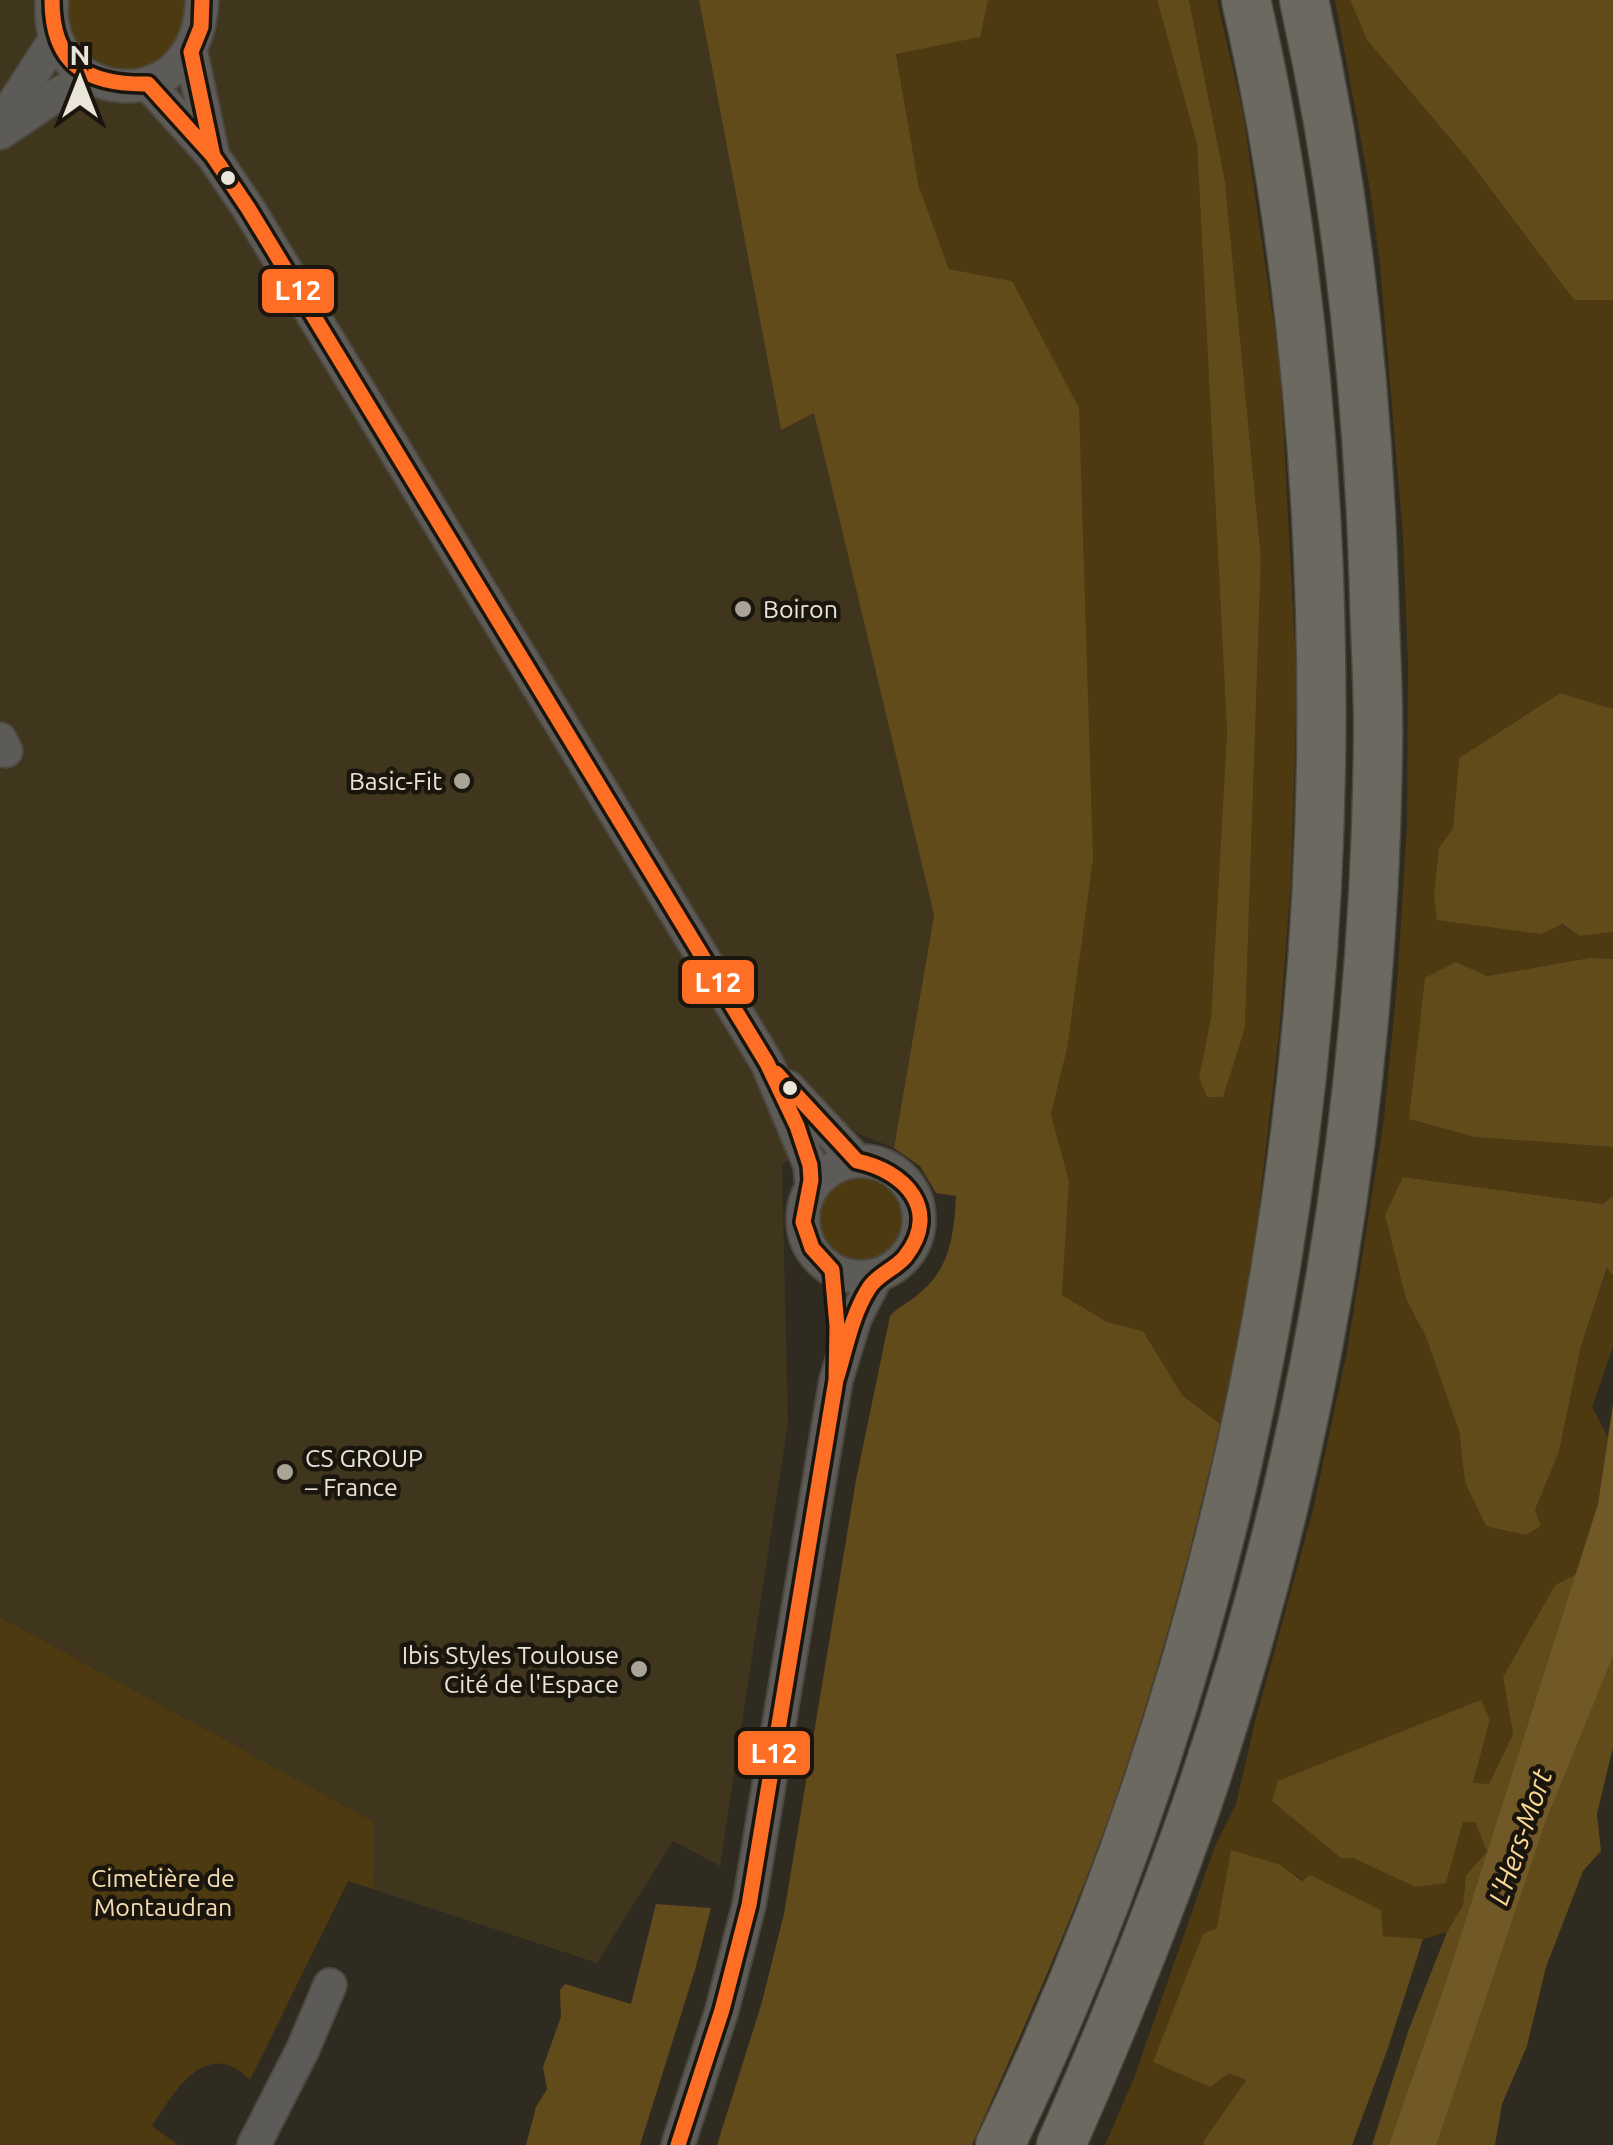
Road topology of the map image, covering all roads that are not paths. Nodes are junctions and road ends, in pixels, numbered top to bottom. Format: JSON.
{"nodes":[{"id":1,"x":52,"y":0,"type":"edge"},
{"id":2,"x":202,"y":0,"type":"edge"},
{"id":3,"x":1246,"y":0,"type":"edge"},
{"id":4,"x":1304,"y":0,"type":"edge"},
{"id":5,"x":56,"y":38,"type":"junction"},
{"id":6,"x":191,"y":52,"type":"junction"},
{"id":7,"x":91,"y":78,"type":"junction"},
{"id":8,"x":148,"y":84,"type":"junction"},
{"id":9,"x":0,"y":124,"type":"edge"},
{"id":10,"x":0,"y":133,"type":"edge"},
{"id":11,"x":213,"y":156,"type":"junction"},
{"id":12,"x":767,"y":1063,"type":"junction"},
{"id":13,"x":857,"y":1161,"type":"junction"},
{"id":14,"x":812,"y":1188,"type":"junction"},
{"id":15,"x":832,"y":1270,"type":"junction"},
{"id":16,"x":878,"y":1275,"type":"junction"},
{"id":17,"x":836,"y":1380,"type":"junction"},
{"id":18,"x":330,"y":1985,"type":"dead end"},
{"id":19,"x":254,"y":2145,"type":"edge"},
{"id":20,"x":678,"y":2145,"type":"edge"},
{"id":21,"x":1000,"y":2145,"type":"edge"},
{"id":22,"x":1061,"y":2145,"type":"edge"}],
"edges":[{"from":1,"to":5,"type":"street"},
{"from":2,"to":6,"type":"street"},
{"from":3,"to":21,"type":"highway"},
{"from":4,"to":22,"type":"highway"},
{"from":5,"to":7,"type":"street"},
{"from":5,"to":9,"type":"street"},
{"from":6,"to":8,"type":"street"},
{"from":6,"to":11,"type":"street"},
{"from":7,"to":8,"type":"street"},
{"from":7,"to":10,"type":"street"},
{"from":8,"to":11,"type":"street"},
{"from":11,"to":12,"type":"street"},
{"from":12,"to":13,"type":"street"},
{"from":12,"to":14,"type":"street"},
{"from":13,"to":14,"type":"street"},
{"from":13,"to":16,"type":"street"},
{"from":14,"to":15,"type":"street"},
{"from":15,"to":16,"type":"street"},
{"from":15,"to":17,"type":"street"},
{"from":16,"to":17,"type":"street"},
{"from":17,"to":20,"type":"street"},
{"from":18,"to":19,"type":"street"}]}
